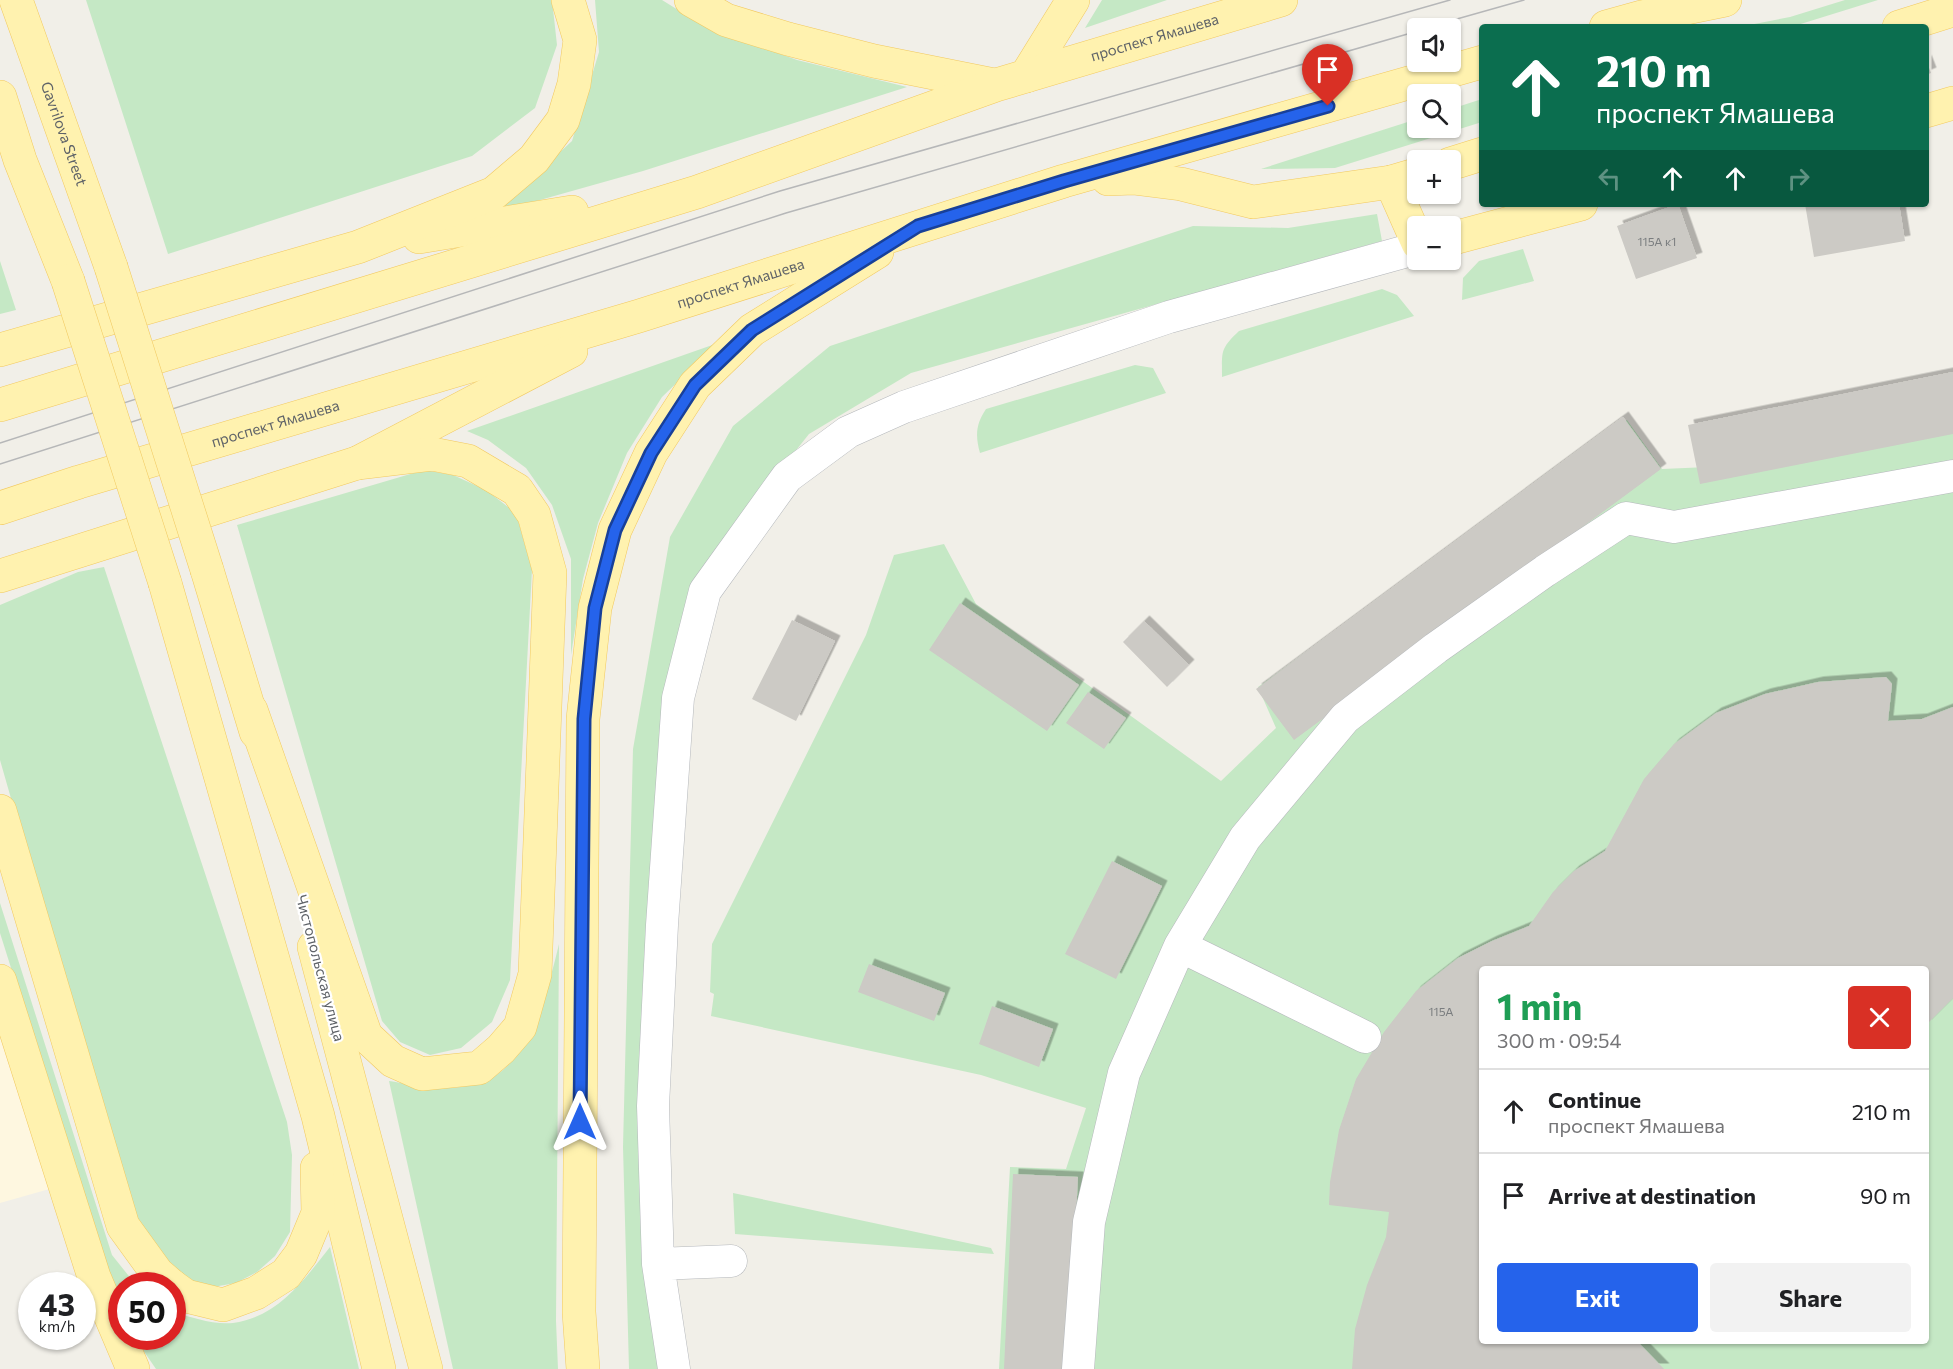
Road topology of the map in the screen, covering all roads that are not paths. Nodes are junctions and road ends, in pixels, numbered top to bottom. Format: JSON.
{"nodes":[{"id":1,"x":16,"y":0,"type":"edge"},
{"id":2,"x":568,"y":0,"type":"edge"},
{"id":3,"x":691,"y":0,"type":"edge"},
{"id":4,"x":1281,"y":0,"type":"edge"},
{"id":5,"x":1725,"y":0,"type":"edge"},
{"id":6,"x":1069,"y":2,"type":"edge"},
{"id":7,"x":1953,"y":10,"type":"edge"},
{"id":8,"x":1617,"y":24,"type":"edge"},
{"id":9,"x":1909,"y":24,"type":"edge"},
{"id":10,"x":1479,"y":63,"type":"edge"},
{"id":11,"x":1011,"y":81,"type":"junction"},
{"id":12,"x":0,"y":97,"type":"edge"},
{"id":13,"x":1953,"y":103,"type":"edge"},
{"id":14,"x":1929,"y":110,"type":"edge"},
{"id":15,"x":1929,"y":111,"type":"edge"},
{"id":16,"x":1953,"y":111,"type":"edge"},
{"id":17,"x":0,"y":118,"type":"edge"},
{"id":18,"x":1479,"y":155,"type":"edge"},
{"id":19,"x":20,"y":159,"type":"junction"},
{"id":20,"x":1461,"y":161,"type":"edge"},
{"id":21,"x":1404,"y":178,"type":"edge"},
{"id":22,"x":1064,"y":181,"type":"junction"},
{"id":23,"x":697,"y":192,"type":"junction"},
{"id":24,"x":1570,"y":207,"type":"edge"},
{"id":25,"x":1412,"y":216,"type":"edge"},
{"id":26,"x":918,"y":226,"type":"junction"},
{"id":27,"x":1461,"y":236,"type":"edge"},
{"id":28,"x":358,"y":247,"type":"junction"},
{"id":29,"x":1407,"y":251,"type":"edge"},
{"id":30,"x":639,"y":316,"type":"junction"},
{"id":31,"x":0,"y":350,"type":"edge"},
{"id":32,"x":0,"y":405,"type":"edge"},
{"id":33,"x":357,"y":463,"type":"junction"},
{"id":34,"x":1953,"y":476,"type":"edge"},
{"id":35,"x":0,"y":508,"type":"edge"},
{"id":36,"x":32,"y":567,"type":"junction"},
{"id":37,"x":207,"y":570,"type":"joint"},
{"id":38,"x":0,"y":576,"type":"edge"},
{"id":39,"x":0,"y":581,"type":"edge"},
{"id":40,"x":251,"y":710,"type":"junction"},
{"id":41,"x":0,"y":811,"type":"edge"},
{"id":42,"x":1180,"y":946,"type":"junction"},
{"id":43,"x":0,"y":981,"type":"edge"},
{"id":44,"x":1365,"y":1036,"type":"dead end"},
{"id":45,"x":318,"y":1116,"type":"junction"},
{"id":46,"x":731,"y":1261,"type":"dead end"},
{"id":47,"x":658,"y":1264,"type":"junction"},
{"id":48,"x":156,"y":1272,"type":"edge"},
{"id":49,"x":186,"y":1296,"type":"edge"},
{"id":50,"x":133,"y":1369,"type":"edge"},
{"id":51,"x":379,"y":1369,"type":"edge"},
{"id":52,"x":426,"y":1369,"type":"edge"},
{"id":53,"x":583,"y":1369,"type":"edge"},
{"id":54,"x":674,"y":1369,"type":"edge"},
{"id":55,"x":1078,"y":1369,"type":"edge"}],
"edges":[{"from":1,"to":37,"type":"main road","name":"Gavrilova Street","bridge":true},
{"from":2,"to":28,"type":"main road"},
{"from":3,"to":11,"type":"main road"},
{"from":4,"to":11,"type":"main road","name":"проспект Ямашева"},
{"from":5,"to":8,"type":"main road"},
{"from":6,"to":11,"type":"main road"},
{"from":7,"to":9,"type":"main road"},
{"from":10,"to":22,"type":"main road","name":"проспект Ямашева"},
{"from":11,"to":23,"type":"main road","name":"проспект Ямашева"},
{"from":12,"to":19,"type":"main road"},
{"from":13,"to":14,"type":"main road"},
{"from":15,"to":16,"type":"lane"},
{"from":17,"to":19,"type":"main road"},
{"from":18,"to":20,"type":"main road"},
{"from":19,"to":45,"type":"main road","bridge":true},
{"from":21,"to":22,"type":"main road"},
{"from":21,"to":25,"type":"main road"},
{"from":22,"to":26,"type":"main road","name":"проспект Ямашева"},
{"from":23,"to":28,"type":"main road"},
{"from":23,"to":32,"type":"main road","name":"проспект Ямашева"},
{"from":24,"to":27,"type":"main road"},
{"from":26,"to":30,"type":"main road","name":"проспект Ямашева"},
{"from":26,"to":53,"type":"main road"},
{"from":28,"to":31,"type":"main road"},
{"from":29,"to":47,"type":"lane"},
{"from":30,"to":33,"type":"main road"},
{"from":30,"to":35,"type":"main road","name":"проспект Ямашева"},
{"from":33,"to":36,"type":"main road"},
{"from":33,"to":40,"type":"main road"},
{"from":34,"to":42,"type":"lane"},
{"from":36,"to":38,"type":"main road"},
{"from":36,"to":39,"type":"main road"},
{"from":37,"to":40,"type":"main road","name":"Чистопольская улица"},
{"from":40,"to":52,"type":"main road","name":"Чистопольская улица"},
{"from":41,"to":48,"type":"main road"},
{"from":42,"to":44,"type":"lane"},
{"from":42,"to":55,"type":"lane"},
{"from":43,"to":50,"type":"main road"},
{"from":45,"to":49,"type":"main road"},
{"from":45,"to":51,"type":"main road"},
{"from":46,"to":47,"type":"lane"},
{"from":47,"to":54,"type":"lane"}]}
